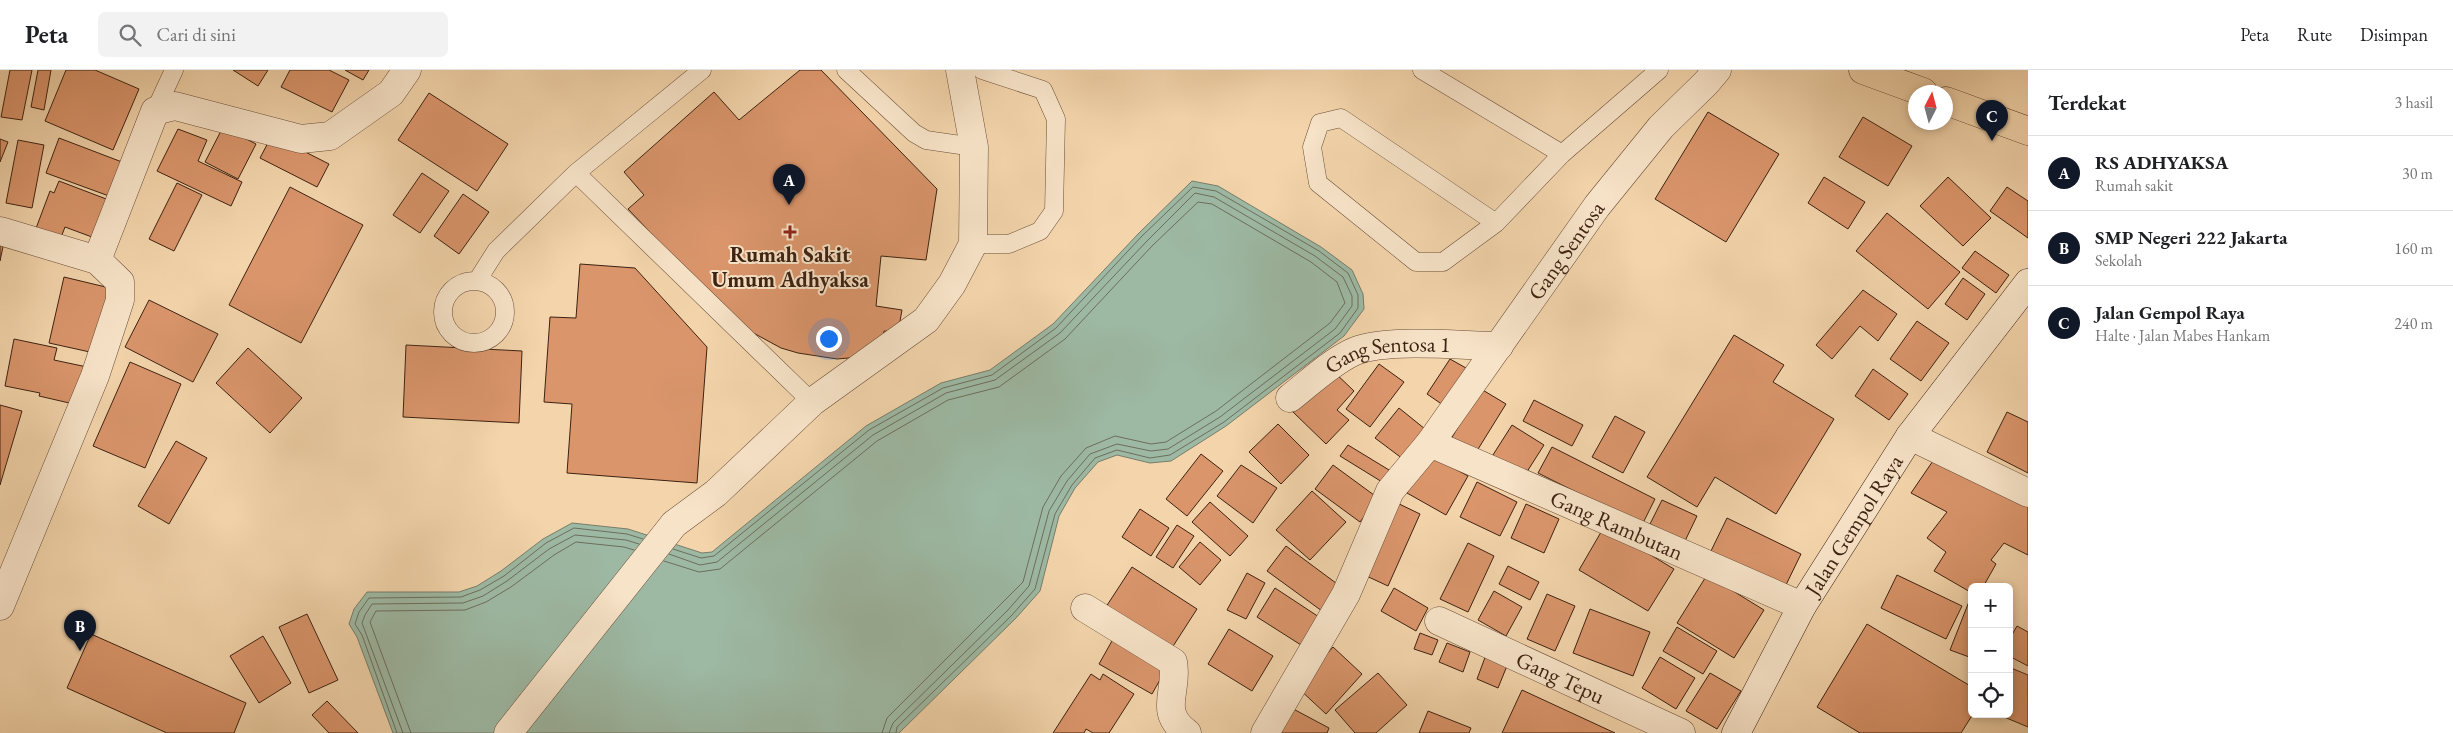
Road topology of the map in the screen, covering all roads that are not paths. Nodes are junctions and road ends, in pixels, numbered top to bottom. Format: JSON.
{"nodes":[{"id":1,"x":174,"y":70,"type":"edge"},
{"id":2,"x":407,"y":70,"type":"edge"},
{"id":3,"x":702,"y":70,"type":"edge"},
{"id":4,"x":846,"y":70,"type":"edge"},
{"id":5,"x":960,"y":70,"type":"edge"},
{"id":6,"x":982,"y":70,"type":"edge"},
{"id":7,"x":1422,"y":70,"type":"edge"},
{"id":8,"x":1659,"y":70,"type":"edge"},
{"id":9,"x":1717,"y":70,"type":"edge"},
{"id":10,"x":1863,"y":70,"type":"edge"},
{"id":11,"x":1908,"y":86,"type":"edge"},
{"id":12,"x":1953,"y":104,"type":"edge"},
{"id":13,"x":155,"y":111,"type":"junction"},
{"id":14,"x":2028,"y":131,"type":"edge"},
{"id":15,"x":974,"y":147,"type":"junction"},
{"id":16,"x":1562,"y":154,"type":"junction"},
{"id":17,"x":576,"y":173,"type":"junction"},
{"id":18,"x":1496,"y":223,"type":"junction"},
{"id":19,"x":0,"y":231,"type":"edge"},
{"id":20,"x":973,"y":244,"type":"junction"},
{"id":21,"x":97,"y":260,"type":"junction"},
{"id":22,"x":478,"y":281,"type":"dead end"},
{"id":23,"x":2028,"y":283,"type":"edge"},
{"id":24,"x":1499,"y":346,"type":"junction"},
{"id":25,"x":1290,"y":398,"type":"dead end"},
{"id":26,"x":812,"y":402,"type":"junction"},
{"id":27,"x":1910,"y":436,"type":"junction"},
{"id":28,"x":1430,"y":444,"type":"junction"},
{"id":29,"x":2028,"y":493,"type":"edge"},
{"id":30,"x":0,"y":606,"type":"edge"},
{"id":31,"x":1802,"y":606,"type":"junction"},
{"id":32,"x":1085,"y":608,"type":"dead end"},
{"id":33,"x":1439,"y":621,"type":"dead end"},
{"id":34,"x":508,"y":733,"type":"edge"},
{"id":35,"x":1187,"y":733,"type":"edge"},
{"id":36,"x":1264,"y":733,"type":"edge"},
{"id":37,"x":1681,"y":733,"type":"edge"},
{"id":38,"x":1736,"y":733,"type":"edge"}],
"edges":[{"from":1,"to":13,"type":"lane"},
{"from":2,"to":13,"type":"street"},
{"from":3,"to":17,"type":"lane"},
{"from":4,"to":15,"type":"lane"},
{"from":5,"to":15,"type":"street"},
{"from":6,"to":20,"type":"lane"},
{"from":7,"to":16,"type":"lane"},
{"from":8,"to":16,"type":"lane"},
{"from":9,"to":24,"type":"street","name":"Gang Sentosa"},
{"from":10,"to":11,"type":"main road"},
{"from":12,"to":14,"type":"main road"},
{"from":13,"to":21,"type":"street"},
{"from":15,"to":20,"type":"street"},
{"from":16,"to":18,"type":"lane"},
{"from":17,"to":22,"type":"lane"},
{"from":17,"to":26,"type":"lane"},
{"from":18,"to":18,"type":"lane"},
{"from":19,"to":21,"type":"street"},
{"from":20,"to":26,"type":"street"},
{"from":21,"to":30,"type":"street"},
{"from":23,"to":27,"type":"street","name":"Jalan Gempol Raya"},
{"from":24,"to":25,"type":"street","name":"Gang Sentosa 1"},
{"from":24,"to":28,"type":"street","name":"Gang Sentosa"},
{"from":26,"to":34,"type":"street"},
{"from":27,"to":29,"type":"street"},
{"from":27,"to":31,"type":"street","name":"Jalan Gempol Raya"},
{"from":28,"to":31,"type":"street","name":"Gang Rambutan"},
{"from":28,"to":36,"type":"street","name":"Gang Sentosa"},
{"from":31,"to":38,"type":"street","name":"Jalan Gempol Raya"},
{"from":32,"to":35,"type":"street"},
{"from":33,"to":37,"type":"street","name":"Gang Tepu"}]}
